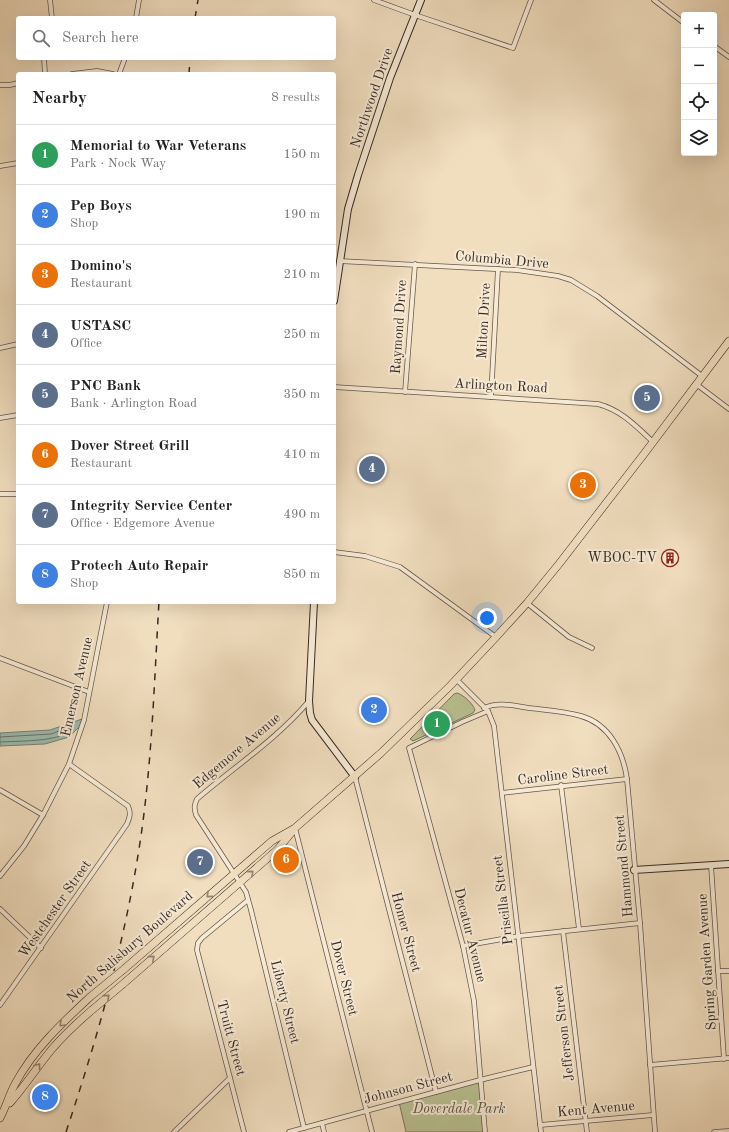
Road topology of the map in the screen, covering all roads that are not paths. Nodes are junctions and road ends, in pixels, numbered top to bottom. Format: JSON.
{"nodes":[{"id":1,"x":50,"y":0,"type":"edge"},
{"id":2,"x":139,"y":0,"type":"edge"},
{"id":3,"x":374,"y":0,"type":"edge"},
{"id":4,"x":421,"y":0,"type":"edge"},
{"id":5,"x":531,"y":0,"type":"edge"},
{"id":6,"x":654,"y":0,"type":"edge"},
{"id":7,"x":415,"y":15,"type":"junction"},
{"id":8,"x":52,"y":16,"type":"edge"},
{"id":9,"x":136,"y":16,"type":"edge"},
{"id":10,"x":681,"y":21,"type":"edge"},
{"id":11,"x":717,"y":48,"type":"edge"},
{"id":12,"x":729,"y":57,"type":"edge"},
{"id":13,"x":44,"y":60,"type":"edge"},
{"id":14,"x":124,"y":60,"type":"edge"},
{"id":15,"x":45,"y":72,"type":"edge"},
{"id":16,"x":89,"y":72,"type":"edge"},
{"id":17,"x":103,"y":72,"type":"edge"},
{"id":18,"x":120,"y":72,"type":"edge"},
{"id":19,"x":16,"y":84,"type":"edge"},
{"id":20,"x":0,"y":85,"type":"edge"},
{"id":21,"x":16,"y":163,"type":"edge"},
{"id":22,"x":0,"y":166,"type":"edge"},
{"id":23,"x":340,"y":261,"type":"junction"},
{"id":24,"x":415,"y":264,"type":"junction"},
{"id":25,"x":498,"y":270,"type":"junction"},
{"id":26,"x":336,"y":288,"type":"edge"},
{"id":27,"x":729,"y":341,"type":"edge"},
{"id":28,"x":16,"y":344,"type":"edge"},
{"id":29,"x":0,"y":348,"type":"edge"},
{"id":30,"x":702,"y":376,"type":"junction"},
{"id":31,"x":696,"y":384,"type":"junction"},
{"id":32,"x":336,"y":387,"type":"edge"},
{"id":33,"x":406,"y":392,"type":"junction"},
{"id":34,"x":491,"y":397,"type":"junction"},
{"id":35,"x":729,"y":409,"type":"edge"},
{"id":36,"x":16,"y":414,"type":"edge"},
{"id":37,"x":0,"y":418,"type":"edge"},
{"id":38,"x":653,"y":442,"type":"junction"},
{"id":39,"x":0,"y":494,"type":"edge"},
{"id":40,"x":16,"y":494,"type":"edge"},
{"id":41,"x":336,"y":552,"type":"edge"},
{"id":42,"x":527,"y":603,"type":"junction"},
{"id":43,"x":107,"y":604,"type":"edge"},
{"id":44,"x":314,"y":604,"type":"edge"},
{"id":45,"x":496,"y":637,"type":"junction"},
{"id":46,"x":592,"y":648,"type":"dead end"},
{"id":47,"x":0,"y":658,"type":"edge"},
{"id":48,"x":456,"y":679,"type":"junction"},
{"id":49,"x":89,"y":692,"type":"junction"},
{"id":50,"x":309,"y":701,"type":"junction"},
{"id":51,"x":484,"y":708,"type":"junction"},
{"id":52,"x":488,"y":711,"type":"junction"},
{"id":53,"x":69,"y":764,"type":"junction"},
{"id":54,"x":355,"y":777,"type":"junction"},
{"id":55,"x":627,"y":778,"type":"junction"},
{"id":56,"x":561,"y":785,"type":"junction"},
{"id":57,"x":0,"y":790,"type":"edge"},
{"id":58,"x":502,"y":793,"type":"junction"},
{"id":59,"x":43,"y":815,"type":"junction"},
{"id":60,"x":295,"y":828,"type":"junction"},
{"id":61,"x":729,"y":864,"type":"edge"},
{"id":62,"x":711,"y":865,"type":"junction"},
{"id":63,"x":634,"y":870,"type":"junction"},
{"id":64,"x":234,"y":874,"type":"junction"},
{"id":65,"x":0,"y":876,"type":"edge"},
{"id":66,"x":240,"y":882,"type":"junction"},
{"id":67,"x":248,"y":900,"type":"junction"},
{"id":68,"x":0,"y":909,"type":"edge"},
{"id":69,"x":640,"y":923,"type":"junction"},
{"id":70,"x":579,"y":930,"type":"junction"},
{"id":71,"x":563,"y":931,"type":"junction"},
{"id":72,"x":519,"y":936,"type":"junction"},
{"id":73,"x":463,"y":946,"type":"junction"},
{"id":74,"x":41,"y":948,"type":"junction"},
{"id":75,"x":729,"y":970,"type":"edge"},
{"id":76,"x":718,"y":971,"type":"junction"},
{"id":77,"x":0,"y":1006,"type":"edge"},
{"id":78,"x":724,"y":1058,"type":"junction"},
{"id":79,"x":729,"y":1058,"type":"edge"},
{"id":80,"x":650,"y":1065,"type":"junction"},
{"id":81,"x":533,"y":1067,"type":"junction"},
{"id":82,"x":230,"y":1078,"type":"junction"},
{"id":83,"x":480,"y":1080,"type":"junction"},
{"id":84,"x":436,"y":1092,"type":"junction"},
{"id":85,"x":3,"y":1105,"type":"edge"},
{"id":86,"x":367,"y":1111,"type":"junction"},
{"id":87,"x":653,"y":1115,"type":"junction"},
{"id":88,"x":0,"y":1118,"type":"edge"},
{"id":89,"x":586,"y":1122,"type":"junction"},
{"id":90,"x":322,"y":1123,"type":"junction"},
{"id":91,"x":540,"y":1125,"type":"junction"},
{"id":92,"x":304,"y":1128,"type":"junction"},
{"id":93,"x":729,"y":1131,"type":"edge"},
{"id":94,"x":174,"y":1132,"type":"edge"},
{"id":95,"x":244,"y":1132,"type":"edge"},
{"id":96,"x":289,"y":1132,"type":"edge"},
{"id":97,"x":324,"y":1132,"type":"edge"},
{"id":98,"x":372,"y":1132,"type":"edge"},
{"id":99,"x":485,"y":1132,"type":"edge"},
{"id":100,"x":541,"y":1132,"type":"edge"},
{"id":101,"x":587,"y":1132,"type":"edge"},
{"id":102,"x":655,"y":1132,"type":"edge"},
{"id":103,"x":714,"y":1132,"type":"edge"}],
"edges":[{"from":1,"to":8,"type":"street"},
{"from":2,"to":9,"type":"street"},
{"from":3,"to":7,"type":"street"},
{"from":4,"to":7,"type":"street","name":"Northwood Drive"},
{"from":5,"to":7,"type":"street"},
{"from":6,"to":10,"type":"street"},
{"from":7,"to":23,"type":"street","name":"Northwood Drive"},
{"from":11,"to":12,"type":"street"},
{"from":13,"to":15,"type":"street"},
{"from":14,"to":18,"type":"street"},
{"from":16,"to":17,"type":"street"},
{"from":19,"to":20,"type":"street"},
{"from":21,"to":22,"type":"street"},
{"from":23,"to":24,"type":"street","name":"Columbia Drive"},
{"from":23,"to":26,"type":"street","name":"Northwood Drive"},
{"from":24,"to":25,"type":"street","name":"Columbia Drive"},
{"from":24,"to":33,"type":"street","name":"Raymond Drive"},
{"from":25,"to":30,"type":"street","name":"Columbia Drive"},
{"from":25,"to":34,"type":"street","name":"Milton Drive"},
{"from":27,"to":30,"type":"main road","name":"North Salisbury Boulevard"},
{"from":28,"to":29,"type":"street"},
{"from":30,"to":31,"type":"main road","name":"North Salisbury Boulevard"},
{"from":31,"to":35,"type":"street"},
{"from":31,"to":38,"type":"main road","name":"North Salisbury Boulevard"},
{"from":32,"to":33,"type":"street","name":"Arlington Road"},
{"from":33,"to":34,"type":"street","name":"Arlington Road"},
{"from":34,"to":38,"type":"street","name":"Arlington Road"},
{"from":36,"to":37,"type":"street"},
{"from":38,"to":42,"type":"main road","name":"North Salisbury Boulevard"},
{"from":39,"to":40,"type":"street"},
{"from":41,"to":45,"type":"street"},
{"from":42,"to":45,"type":"main road","name":"North Salisbury Boulevard"},
{"from":42,"to":46,"type":"street"},
{"from":43,"to":49,"type":"street","name":"Emerson Avenue"},
{"from":44,"to":50,"type":"street"},
{"from":45,"to":48,"type":"main road","name":"North Salisbury Boulevard"},
{"from":47,"to":49,"type":"street"},
{"from":48,"to":51,"type":"street"},
{"from":48,"to":54,"type":"main road","name":"North Salisbury Boulevard"},
{"from":49,"to":53,"type":"street","name":"Emerson Avenue"},
{"from":50,"to":54,"type":"street"},
{"from":50,"to":64,"type":"street","name":"Edgemore Avenue"},
{"from":51,"to":52,"type":"street"},
{"from":51,"to":55,"type":"street","name":"Hammond Street"},
{"from":52,"to":58,"type":"street","name":"Priscilla Street"},
{"from":52,"to":73,"type":"street","name":"Decatur Avenue"},
{"from":53,"to":59,"type":"street","name":"Emerson Avenue"},
{"from":53,"to":74,"type":"street","name":"Westchester Street"},
{"from":54,"to":60,"type":"main road","name":"North Salisbury Boulevard"},
{"from":54,"to":84,"type":"street","name":"Homer Street"},
{"from":55,"to":56,"type":"street","name":"Caroline Street"},
{"from":55,"to":63,"type":"street","name":"Hammond Street"},
{"from":56,"to":58,"type":"street","name":"Caroline Street"},
{"from":56,"to":70,"type":"street"},
{"from":57,"to":59,"type":"street"},
{"from":58,"to":72,"type":"street","name":"Priscilla Street"},
{"from":59,"to":65,"type":"street","name":"Emerson Avenue"},
{"from":60,"to":64,"type":"main road","name":"North Salisbury Boulevard"},
{"from":66,"to":60,"type":"main road","name":"North Salisbury Boulevard","one_way":true},
{"from":60,"to":86,"type":"street","name":"Dover Street"},
{"from":61,"to":62,"type":"street"},
{"from":62,"to":63,"type":"street"},
{"from":62,"to":76,"type":"street","name":"Spring Garden Avenue"},
{"from":63,"to":69,"type":"street","name":"Hammond Street"},
{"from":64,"to":66,"type":"street","name":"Edgemore Avenue"},
{"from":64,"to":85,"type":"main road","name":"North Salisbury Boulevard","one_way":true,"bridge":true},
{"from":66,"to":67,"type":"street","name":"Liberty Street"},
{"from":85,"to":66,"type":"main road","name":"North Salisbury Boulevard","one_way":true,"bridge":true},
{"from":67,"to":82,"type":"street","name":"Truitt Street"},
{"from":67,"to":92,"type":"street","name":"Liberty Street"},
{"from":68,"to":74,"type":"street"},
{"from":69,"to":70,"type":"street"},
{"from":69,"to":80,"type":"street","name":"Hammond Street"},
{"from":70,"to":71,"type":"street"},
{"from":71,"to":72,"type":"street"},
{"from":71,"to":89,"type":"street","name":"Jefferson Street"},
{"from":72,"to":73,"type":"street"},
{"from":72,"to":81,"type":"street","name":"Priscilla Street"},
{"from":73,"to":83,"type":"street","name":"Decatur Avenue"},
{"from":74,"to":77,"type":"street","name":"Westchester Street"},
{"from":75,"to":76,"type":"street"},
{"from":76,"to":78,"type":"street","name":"Spring Garden Avenue"},
{"from":78,"to":79,"type":"street"},
{"from":78,"to":80,"type":"street"},
{"from":80,"to":87,"type":"street","name":"Hammond Street"},
{"from":81,"to":83,"type":"street","name":"Johnson Street"},
{"from":81,"to":91,"type":"street","name":"Priscilla Street"},
{"from":82,"to":94,"type":"street"},
{"from":82,"to":95,"type":"street","name":"Truitt Street"},
{"from":83,"to":84,"type":"street","name":"Johnson Street"},
{"from":83,"to":99,"type":"street","name":"Decatur Avenue"},
{"from":84,"to":86,"type":"street","name":"Johnson Street"},
{"from":85,"to":88,"type":"main road","name":"North Salisbury Boulevard"},
{"from":86,"to":90,"type":"street","name":"Johnson Street"},
{"from":86,"to":98,"type":"street","name":"Dover Street"},
{"from":87,"to":89,"type":"street","name":"Kent Avenue"},
{"from":87,"to":102,"type":"street","name":"Hammond Street"},
{"from":89,"to":91,"type":"street","name":"Kent Avenue"},
{"from":89,"to":101,"type":"street","name":"Jefferson Street"},
{"from":90,"to":92,"type":"street","name":"Johnson Street"},
{"from":90,"to":97,"type":"street"},
{"from":91,"to":100,"type":"street","name":"Priscilla Street"},
{"from":92,"to":96,"type":"street","name":"Johnson Street"},
{"from":93,"to":103,"type":"street"}]}
